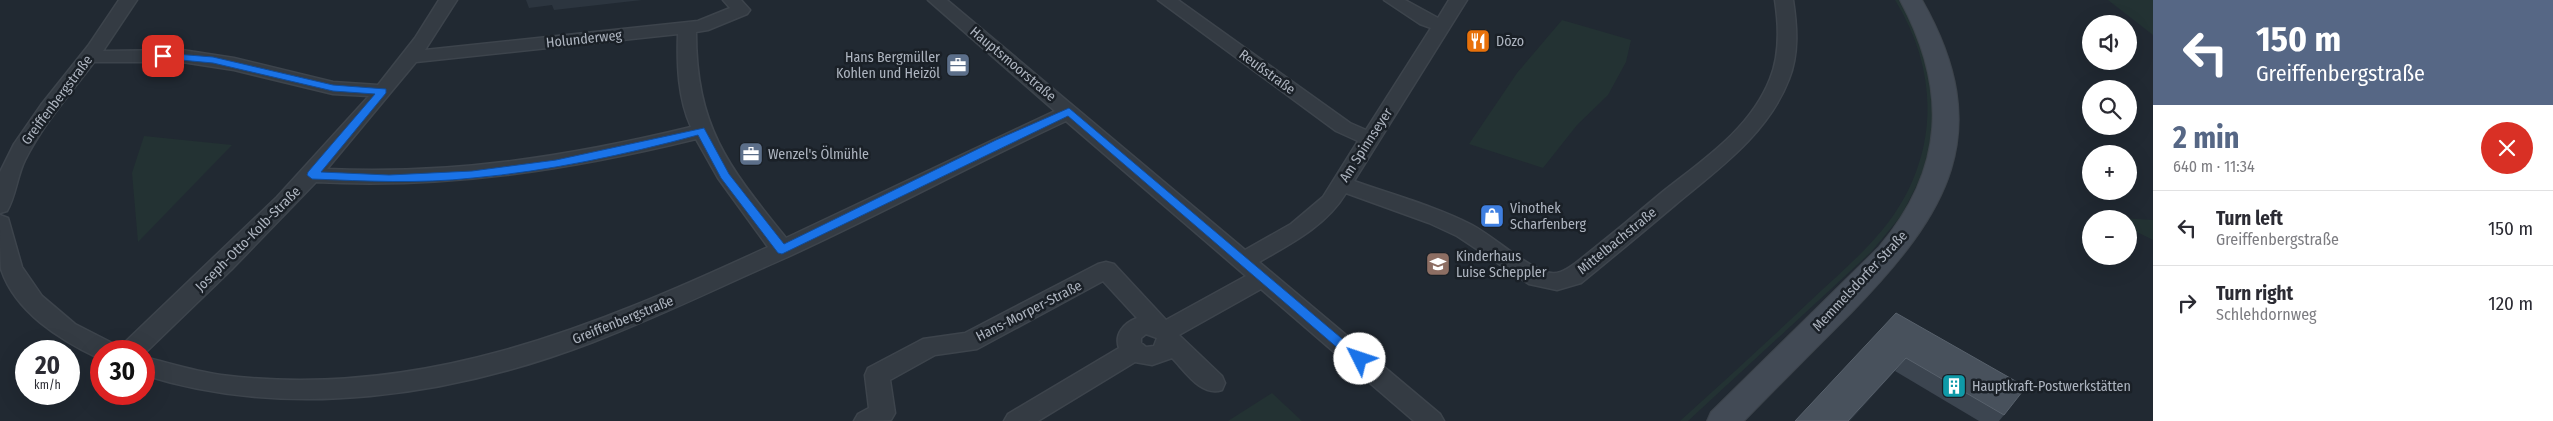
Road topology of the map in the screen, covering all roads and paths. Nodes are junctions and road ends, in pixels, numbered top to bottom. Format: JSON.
{"nodes":[{"id":1,"x":128,"y":0,"type":"edge"},
{"id":2,"x":448,"y":0,"type":"edge"},
{"id":3,"x":732,"y":0,"type":"edge"},
{"id":4,"x":937,"y":0,"type":"edge"},
{"id":5,"x":1166,"y":0,"type":"edge"},
{"id":6,"x":1393,"y":0,"type":"edge"},
{"id":7,"x":1458,"y":0,"type":"edge"},
{"id":8,"x":1783,"y":0,"type":"edge"},
{"id":9,"x":1911,"y":0,"type":"edge"},
{"id":10,"x":1442,"y":26,"type":"junction"},
{"id":11,"x":687,"y":28,"type":"junction"},
{"id":12,"x":90,"y":57,"type":"junction"},
{"id":13,"x":409,"y":57,"type":"junction"},
{"id":14,"x":383,"y":91,"type":"junction"},
{"id":15,"x":1069,"y":112,"type":"junction"},
{"id":16,"x":701,"y":131,"type":"junction"},
{"id":17,"x":1370,"y":139,"type":"junction"},
{"id":18,"x":312,"y":175,"type":"junction"},
{"id":19,"x":1342,"y":184,"type":"junction"},
{"id":20,"x":0,"y":206,"type":"edge"},
{"id":21,"x":0,"y":224,"type":"edge"},
{"id":22,"x":782,"y":250,"type":"junction"},
{"id":23,"x":1244,"y":260,"type":"junction"},
{"id":24,"x":1264,"y":277,"type":"junction"},
{"id":25,"x":1164,"y":333,"type":"junction"},
{"id":26,"x":143,"y":340,"type":"edge"},
{"id":27,"x":90,"y":343,"type":"edge"},
{"id":28,"x":155,"y":369,"type":"edge"},
{"id":29,"x":1212,"y":383,"type":"dead end"},
{"id":30,"x":867,"y":421,"type":"edge"},
{"id":31,"x":1017,"y":421,"type":"edge"},
{"id":32,"x":1431,"y":421,"type":"edge"},
{"id":33,"x":1723,"y":421,"type":"edge"}],
"edges":[{"from":1,"to":12,"type":"street","name":"Greiffenbergstraße"},
{"from":2,"to":13,"type":"street","name":"Joseph-Otto-Kolb-Straße"},
{"from":3,"to":11,"type":"street","name":"Holunderweg"},
{"from":4,"to":15,"type":"street","name":"Hauptsmoorstraße"},
{"from":5,"to":17,"type":"street","name":"Reußstraße"},
{"from":6,"to":10,"type":"street"},
{"from":7,"to":10,"type":"street","name":"Am Spinnseyer"},
{"from":8,"to":19,"type":"street","name":"Mittelbachstraße"},
{"from":9,"to":33,"type":"main road","name":"Memmelsdorfer Straße"},
{"from":10,"to":17,"type":"street","name":"Am Spinnseyer"},
{"from":11,"to":13,"type":"street","name":"Holunderweg"},
{"from":11,"to":16,"type":"street"},
{"from":12,"to":14,"type":"street"},
{"from":12,"to":20,"type":"street","name":"Greiffenbergstraße"},
{"from":13,"to":14,"type":"street","name":"Joseph-Otto-Kolb-Straße"},
{"from":14,"to":18,"type":"street","name":"Joseph-Otto-Kolb-Straße"},
{"from":15,"to":22,"type":"street","name":"Greiffenbergstraße"},
{"from":15,"to":23,"type":"street","name":"Hauptsmoorstraße"},
{"from":16,"to":18,"type":"street"},
{"from":16,"to":22,"type":"street"},
{"from":17,"to":19,"type":"street","name":"Am Spinnseyer"},
{"from":18,"to":26,"type":"street","name":"Joseph-Otto-Kolb-Straße"},
{"from":19,"to":23,"type":"street","name":"Am Spinnseyer"},
{"from":21,"to":27,"type":"street"},
{"from":22,"to":28,"type":"street","name":"Greiffenbergstraße"},
{"from":23,"to":24,"type":"street","name":"Hauptsmoorstraße"},
{"from":24,"to":25,"type":"street"},
{"from":24,"to":32,"type":"street","name":"Hauptsmoorstraße"},
{"from":25,"to":29,"type":"street","name":"Hans-Morper-Straße"},
{"from":25,"to":30,"type":"street","name":"Hans-Morper-Straße"},
{"from":25,"to":31,"type":"street"}]}
